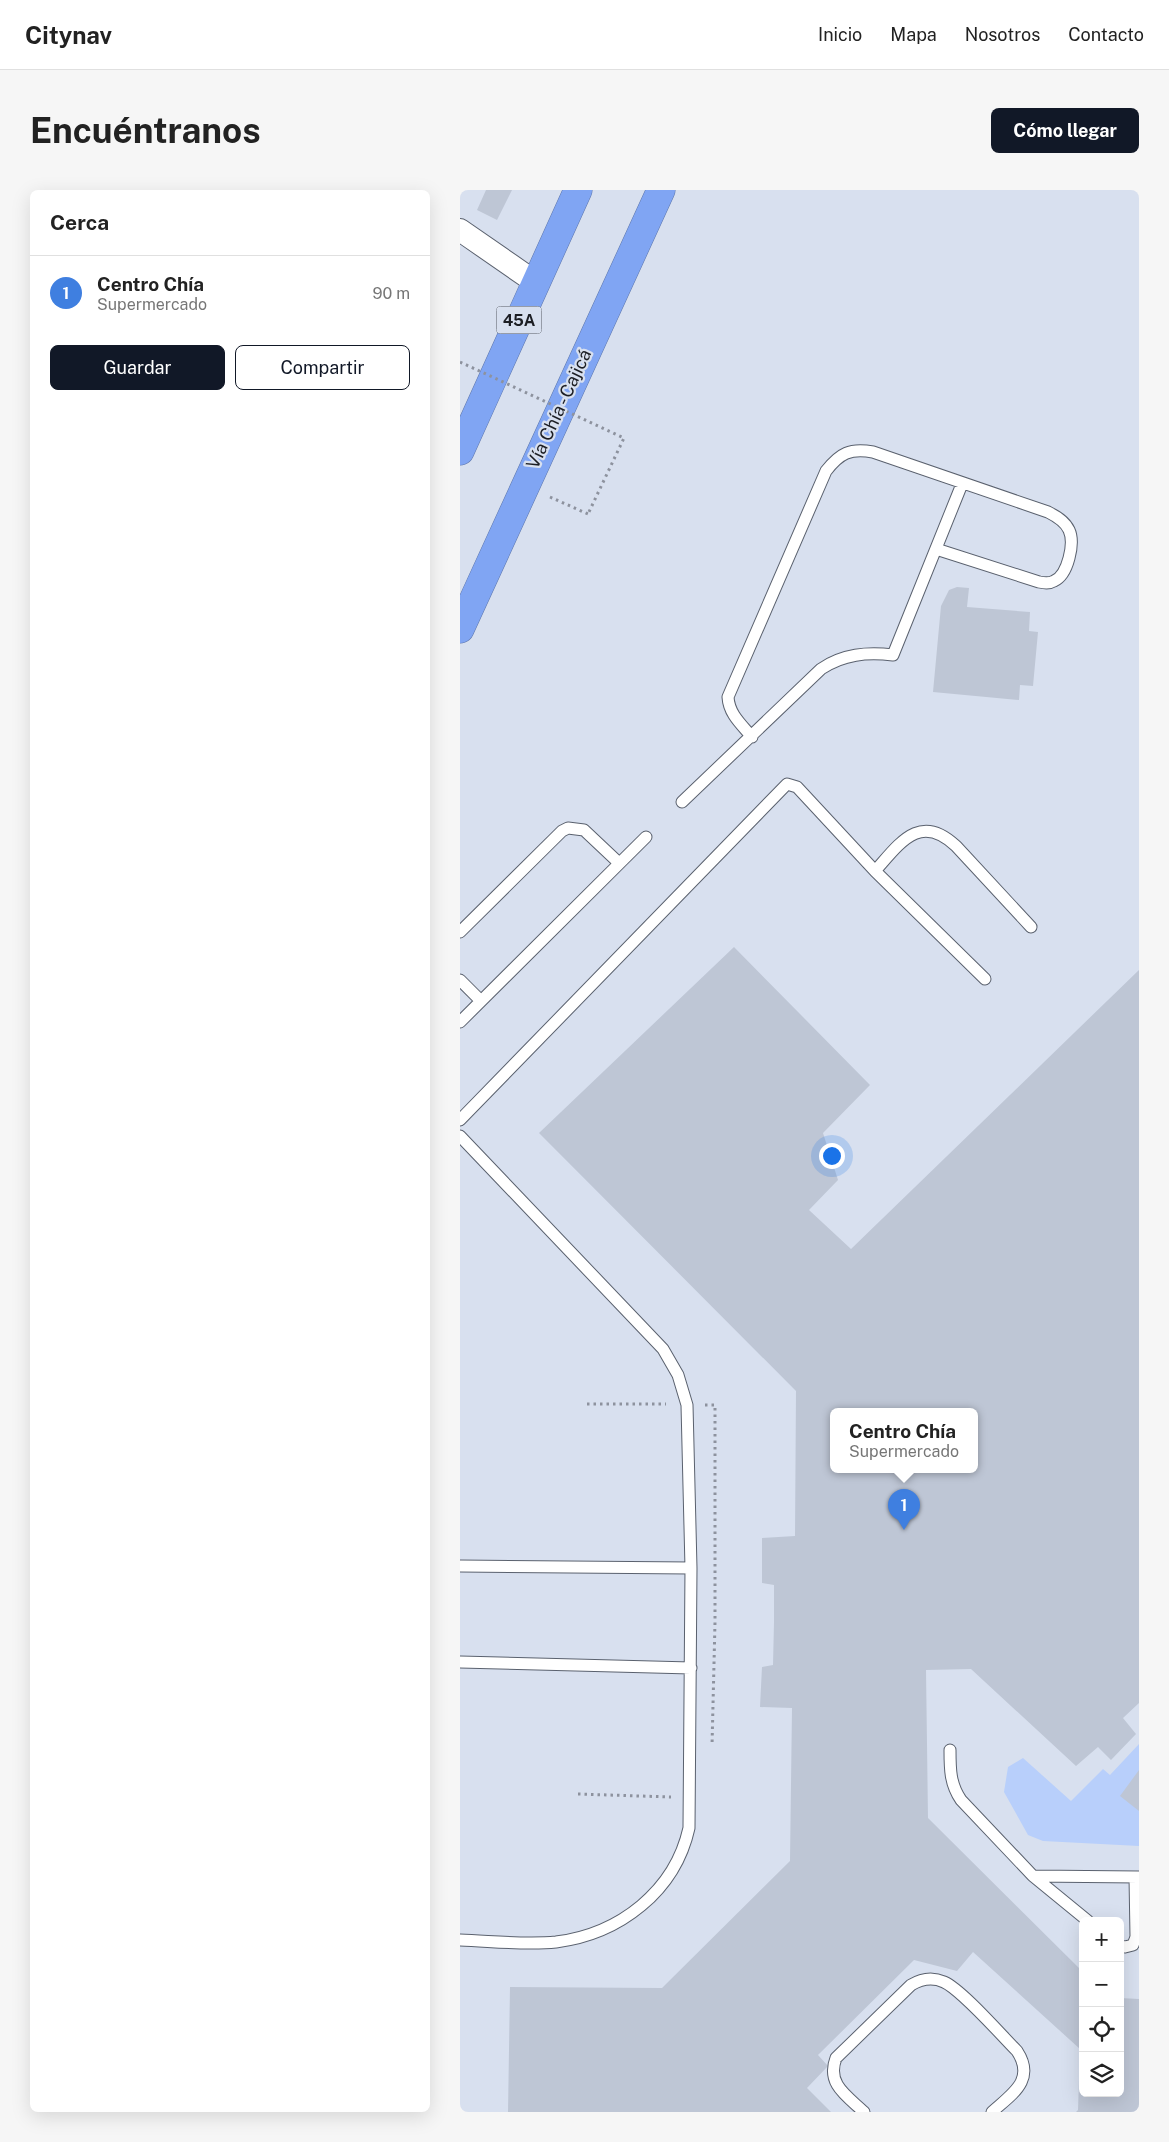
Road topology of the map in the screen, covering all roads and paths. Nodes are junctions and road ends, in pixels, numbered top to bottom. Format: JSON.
{"nodes":[{"id":1,"x":578,"y":190,"type":"edge"},
{"id":2,"x":661,"y":190,"type":"edge"},
{"id":3,"x":460,"y":230,"type":"edge"},
{"id":4,"x":535,"y":282,"type":"junction"},
{"id":5,"x":460,"y":362,"type":"edge"},
{"id":6,"x":460,"y":450,"type":"edge"},
{"id":7,"x":962,"y":484,"type":"junction"},
{"id":8,"x":524,"y":485,"type":"junction"},
{"id":9,"x":936,"y":548,"type":"junction"},
{"id":10,"x":460,"y":629,"type":"edge"},
{"id":11,"x":752,"y":736,"type":"junction"},
{"id":12,"x":682,"y":802,"type":"dead end"},
{"id":13,"x":646,"y":837,"type":"dead end"},
{"id":14,"x":619,"y":864,"type":"junction"},
{"id":15,"x":875,"y":871,"type":"junction"},
{"id":16,"x":1031,"y":927,"type":"dead end"},
{"id":17,"x":460,"y":932,"type":"edge"},
{"id":18,"x":985,"y":978,"type":"dead end"},
{"id":19,"x":460,"y":980,"type":"edge"},
{"id":20,"x":481,"y":1001,"type":"junction"},
{"id":21,"x":460,"y":1022,"type":"edge"},
{"id":22,"x":460,"y":1120,"type":"edge"},
{"id":23,"x":460,"y":1136,"type":"edge"},
{"id":24,"x":460,"y":1566,"type":"edge"},
{"id":25,"x":691,"y":1568,"type":"junction"},
{"id":26,"x":460,"y":1662,"type":"edge"},
{"id":27,"x":691,"y":1668,"type":"junction"},
{"id":28,"x":950,"y":1750,"type":"dead end"},
{"id":29,"x":1033,"y":1876,"type":"junction"},
{"id":30,"x":1137,"y":1877,"type":"edge"},
{"id":31,"x":1083,"y":1917,"type":"edge"},
{"id":32,"x":460,"y":1940,"type":"edge"},
{"id":33,"x":1124,"y":1947,"type":"edge"},
{"id":34,"x":864,"y":2112,"type":"edge"},
{"id":35,"x":992,"y":2112,"type":"edge"}],
"edges":[{"from":1,"to":4,"type":"highway","number":"45A"},
{"from":2,"to":8,"type":"highway","name":"Vía Chía - Cajicá"},
{"from":3,"to":4,"type":"street"},
{"from":4,"to":6,"type":"highway","number":"45A"},
{"from":5,"to":8,"type":"path","bridge":true},
{"from":7,"to":9,"type":"lane"},
{"from":7,"to":9,"type":"lane"},
{"from":7,"to":11,"type":"lane"},
{"from":8,"to":10,"type":"highway","name":"Vía Chía - Cajicá"},
{"from":9,"to":11,"type":"lane"},
{"from":11,"to":12,"type":"lane"},
{"from":13,"to":14,"type":"lane"},
{"from":14,"to":17,"type":"lane"},
{"from":14,"to":20,"type":"lane"},
{"from":15,"to":16,"type":"lane"},
{"from":15,"to":18,"type":"lane"},
{"from":15,"to":22,"type":"lane"},
{"from":19,"to":20,"type":"lane"},
{"from":20,"to":21,"type":"lane"},
{"from":23,"to":25,"type":"lane"},
{"from":24,"to":25,"type":"lane"},
{"from":25,"to":27,"type":"lane"},
{"from":26,"to":27,"type":"lane"},
{"from":27,"to":32,"type":"lane"},
{"from":28,"to":29,"type":"lane"},
{"from":29,"to":30,"type":"lane"},
{"from":29,"to":31,"type":"lane"},
{"from":30,"to":33,"type":"lane"},
{"from":34,"to":35,"type":"lane"}]}
